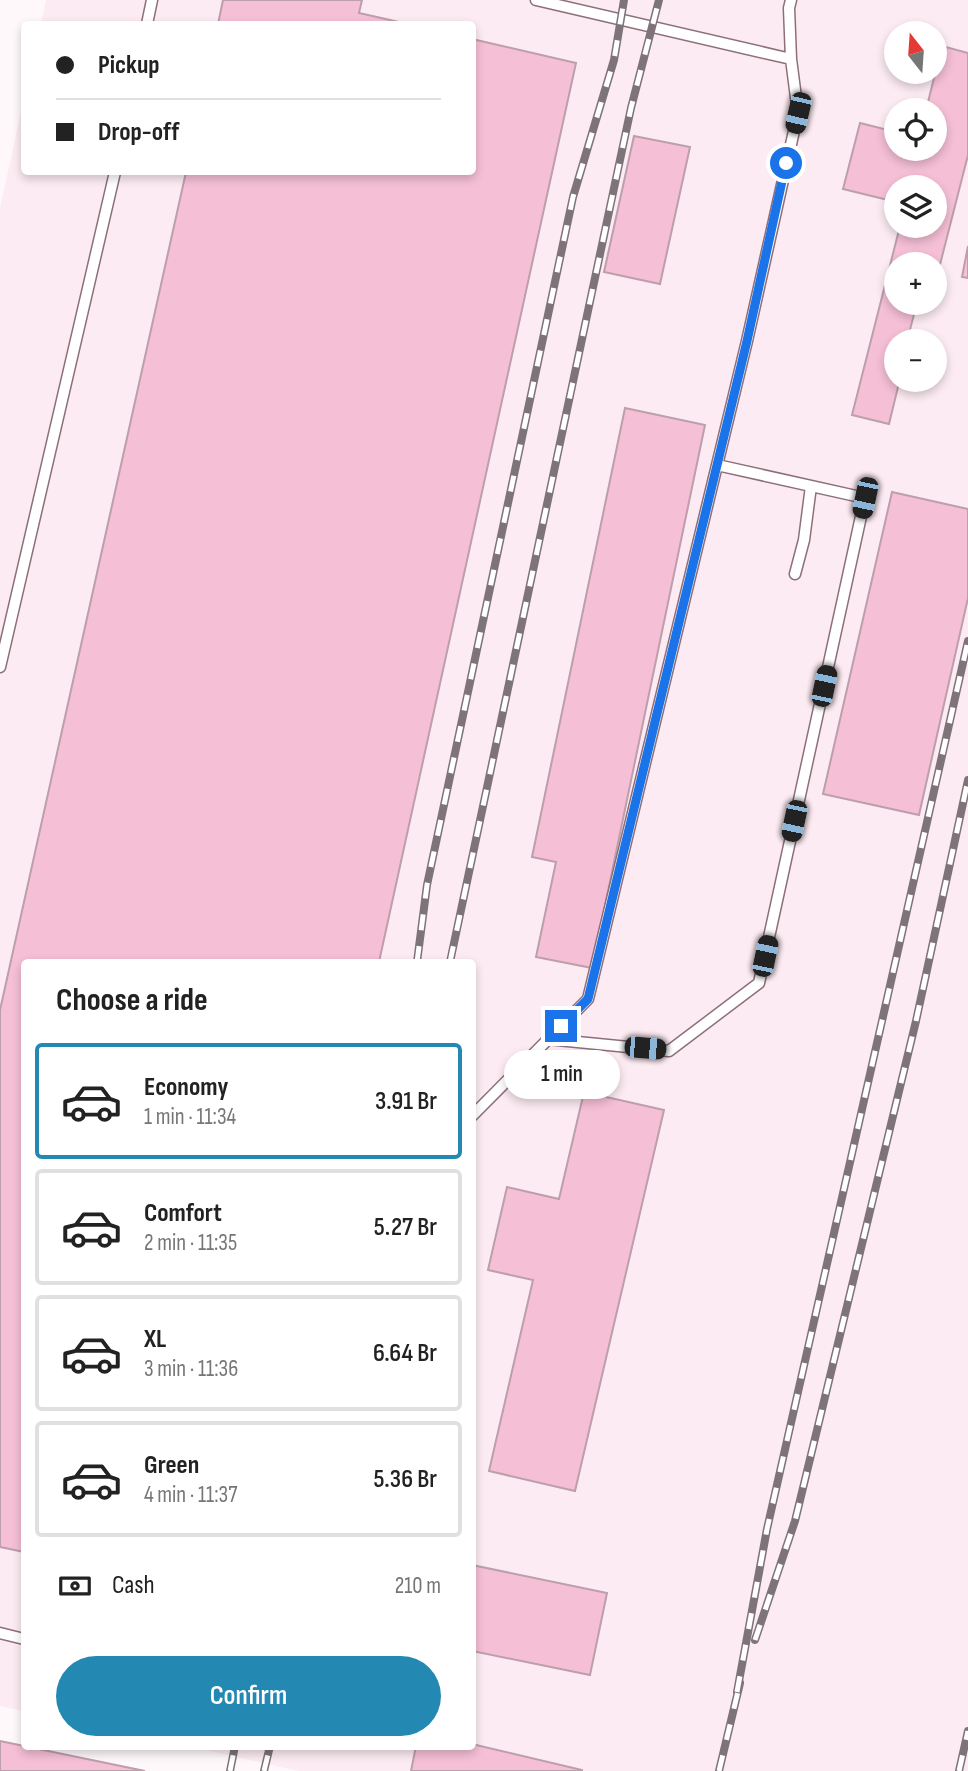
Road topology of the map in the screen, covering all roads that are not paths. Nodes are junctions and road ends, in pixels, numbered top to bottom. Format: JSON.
{"nodes":[{"id":1,"x":152,"y":0,"type":"edge"},
{"id":2,"x":536,"y":0,"type":"edge"},
{"id":3,"x":791,"y":0,"type":"edge"},
{"id":4,"x":148,"y":21,"type":"edge"},
{"id":5,"x":791,"y":59,"type":"junction"},
{"id":6,"x":114,"y":175,"type":"edge"},
{"id":7,"x":717,"y":465,"type":"junction"},
{"id":8,"x":811,"y":486,"type":"junction"},
{"id":9,"x":794,"y":574,"type":"dead end"},
{"id":10,"x":0,"y":667,"type":"edge"},
{"id":11,"x":547,"y":1039,"type":"junction"},
{"id":12,"x":476,"y":1112,"type":"edge"},
{"id":13,"x":0,"y":1633,"type":"edge"},
{"id":14,"x":21,"y":1638,"type":"edge"}],
"edges":[{"from":1,"to":4,"type":"lane"},
{"from":2,"to":5,"type":"lane"},
{"from":3,"to":5,"type":"lane"},
{"from":5,"to":7,"type":"lane"},
{"from":6,"to":10,"type":"lane"},
{"from":7,"to":8,"type":"lane"},
{"from":7,"to":11,"type":"lane"},
{"from":8,"to":9,"type":"lane"},
{"from":8,"to":11,"type":"lane"},
{"from":11,"to":12,"type":"lane"},
{"from":13,"to":14,"type":"lane"}]}
